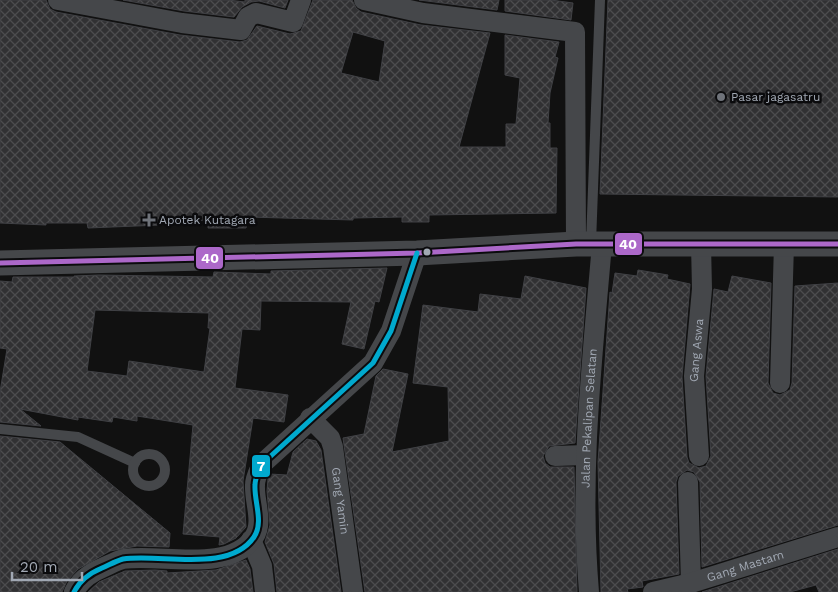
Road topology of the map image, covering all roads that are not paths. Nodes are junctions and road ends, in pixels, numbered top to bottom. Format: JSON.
{"nodes":[{"id":1,"x":58,"y":0,"type":"edge"},
{"id":2,"x":301,"y":0,"type":"edge"},
{"id":3,"x":364,"y":0,"type":"edge"},
{"id":4,"x":600,"y":0,"type":"edge"},
{"id":5,"x":590,"y":244,"type":"junction"},
{"id":6,"x":701,"y":244,"type":"junction"},
{"id":7,"x":784,"y":244,"type":"junction"},
{"id":8,"x":838,"y":244,"type":"edge"},
{"id":9,"x":417,"y":253,"type":"junction"},
{"id":10,"x":0,"y":263,"type":"edge"},
{"id":11,"x":780,"y":383,"type":"dead end"},
{"id":12,"x":310,"y":418,"type":"junction"},
{"id":13,"x":0,"y":429,"type":"edge"},
{"id":14,"x":585,"y":455,"type":"junction"},
{"id":15,"x":555,"y":456,"type":"dead end"},
{"id":16,"x":699,"y":456,"type":"dead end"},
{"id":17,"x":135,"y":463,"type":"dead end"},
{"id":18,"x":688,"y":482,"type":"dead end"},
{"id":19,"x":838,"y":537,"type":"edge"},
{"id":20,"x":251,"y":540,"type":"junction"},
{"id":21,"x":687,"y":586,"type":"edge"},
{"id":22,"x":74,"y":592,"type":"edge"},
{"id":23,"x":265,"y":592,"type":"edge"},
{"id":24,"x":353,"y":592,"type":"edge"},
{"id":25,"x":589,"y":592,"type":"edge"},
{"id":26,"x":653,"y":592,"type":"edge"}],
"edges":[{"from":1,"to":2,"type":"street"},
{"from":3,"to":5,"type":"street","name":"Jalan Pekalipan Selatan"},
{"from":4,"to":5,"type":"lane"},
{"from":5,"to":6,"type":"street"},
{"from":5,"to":9,"type":"street"},
{"from":5,"to":14,"type":"street","name":"Jalan Pekalipan Selatan"},
{"from":6,"to":7,"type":"street"},
{"from":6,"to":16,"type":"street","name":"Gang Aswa"},
{"from":7,"to":8,"type":"street"},
{"from":7,"to":11,"type":"street"},
{"from":9,"to":10,"type":"street"},
{"from":9,"to":12,"type":"street"},
{"from":12,"to":20,"type":"street"},
{"from":12,"to":24,"type":"street","name":"Gang Yamin"},
{"from":13,"to":17,"type":"lane"},
{"from":14,"to":15,"type":"street"},
{"from":14,"to":25,"type":"street","name":"Jalan Pekalipan Selatan"},
{"from":18,"to":21,"type":"street"},
{"from":19,"to":21,"type":"street","name":"Gang Mastam"},
{"from":20,"to":22,"type":"street"},
{"from":20,"to":23,"type":"street"},
{"from":21,"to":26,"type":"street","name":"Gang Mastam"}]}
